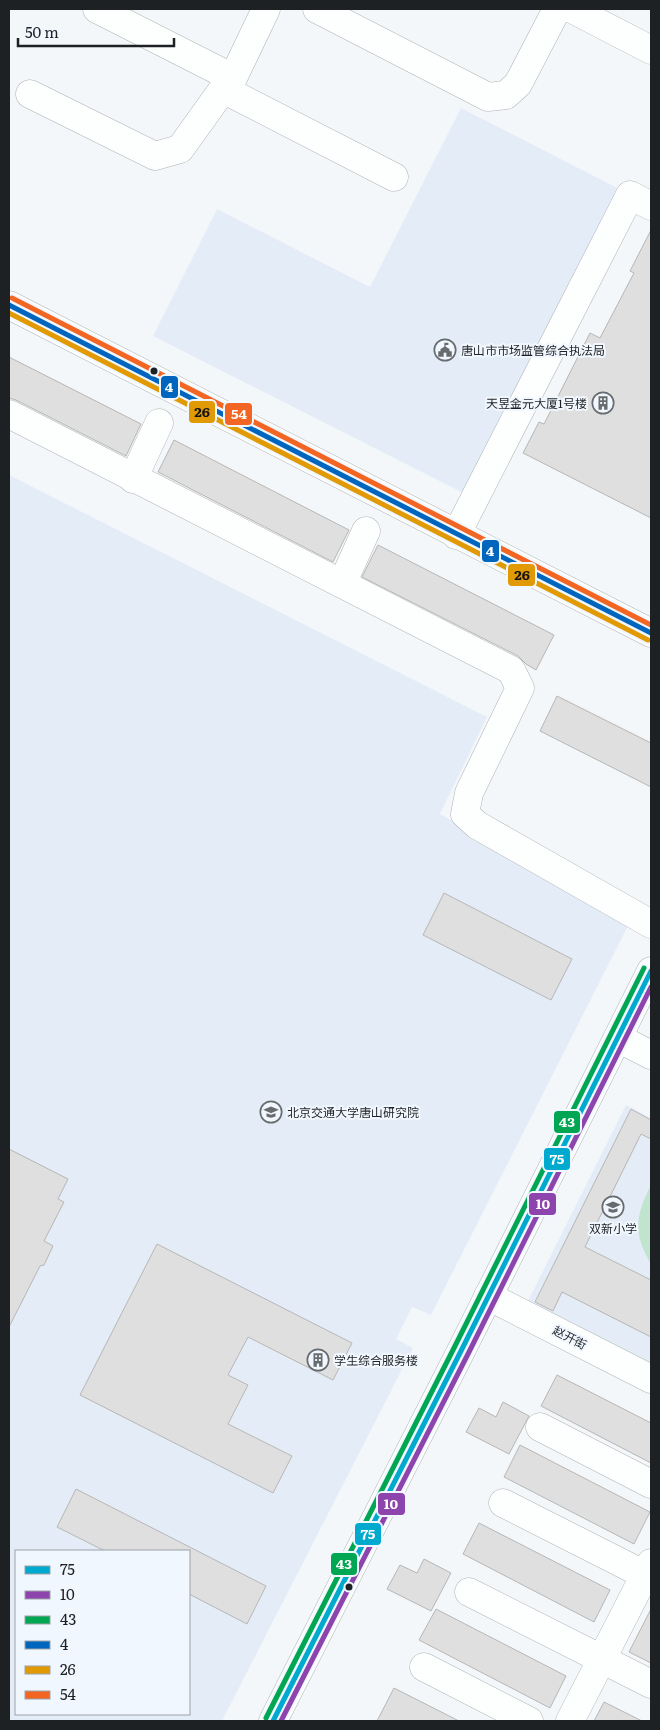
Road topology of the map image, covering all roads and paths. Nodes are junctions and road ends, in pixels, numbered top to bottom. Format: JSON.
{"nodes":[{"id":1,"x":97,"y":9,"type":"edge"},
{"id":2,"x":266,"y":9,"type":"edge"},
{"id":3,"x":317,"y":9,"type":"edge"},
{"id":4,"x":557,"y":9,"type":"edge"},
{"id":5,"x":572,"y":9,"type":"edge"},
{"id":6,"x":651,"y":50,"type":"edge"},
{"id":7,"x":228,"y":84,"type":"junction"},
{"id":8,"x":30,"y":94,"type":"dead end"},
{"id":9,"x":394,"y":176,"type":"dead end"},
{"id":10,"x":651,"y":206,"type":"edge"},
{"id":11,"x":9,"y":305,"type":"edge"},
{"id":12,"x":9,"y":414,"type":"edge"},
{"id":13,"x":159,"y":424,"type":"dead end"},
{"id":14,"x":133,"y":478,"type":"junction"},
{"id":15,"x":366,"y":531,"type":"dead end"},
{"id":16,"x":456,"y":535,"type":"junction"},
{"id":17,"x":342,"y":584,"type":"junction"},
{"id":18,"x":651,"y":633,"type":"edge"},
{"id":19,"x":651,"y":924,"type":"edge"},
{"id":20,"x":651,"y":971,"type":"edge"},
{"id":21,"x":618,"y":1038,"type":"junction"},
{"id":22,"x":651,"y":1055,"type":"edge"},
{"id":23,"x":488,"y":1296,"type":"junction"},
{"id":24,"x":651,"y":1379,"type":"edge"},
{"id":25,"x":540,"y":1428,"type":"dead end"},
{"id":26,"x":651,"y":1484,"type":"edge"},
{"id":27,"x":503,"y":1503,"type":"dead end"},
{"id":28,"x":649,"y":1572,"type":"edge"},
{"id":29,"x":469,"y":1592,"type":"dead end"},
{"id":30,"x":602,"y":1659,"type":"junction"},
{"id":31,"x":424,"y":1667,"type":"dead end"},
{"id":32,"x":651,"y":1684,"type":"edge"},
{"id":33,"x":273,"y":1721,"type":"edge"},
{"id":34,"x":529,"y":1721,"type":"edge"},
{"id":35,"x":570,"y":1721,"type":"edge"}],
"edges":[{"from":1,"to":7,"type":"street"},
{"from":2,"to":7,"type":"street"},
{"from":3,"to":4,"type":"street"},
{"from":5,"to":6,"type":"street"},
{"from":7,"to":8,"type":"street"},
{"from":7,"to":9,"type":"street"},
{"from":10,"to":16,"type":"street"},
{"from":11,"to":16,"type":"street"},
{"from":12,"to":14,"type":"street"},
{"from":13,"to":14,"type":"street"},
{"from":14,"to":17,"type":"street"},
{"from":15,"to":17,"type":"street"},
{"from":16,"to":18,"type":"street"},
{"from":17,"to":19,"type":"street"},
{"from":20,"to":21,"type":"street"},
{"from":21,"to":22,"type":"street"},
{"from":21,"to":23,"type":"street"},
{"from":23,"to":24,"type":"street","name":"赵开街"},
{"from":23,"to":33,"type":"street"},
{"from":25,"to":26,"type":"street"},
{"from":27,"to":28,"type":"street"},
{"from":28,"to":30,"type":"street"},
{"from":29,"to":30,"type":"street"},
{"from":30,"to":32,"type":"street"},
{"from":30,"to":35,"type":"street"},
{"from":31,"to":34,"type":"street"}]}
